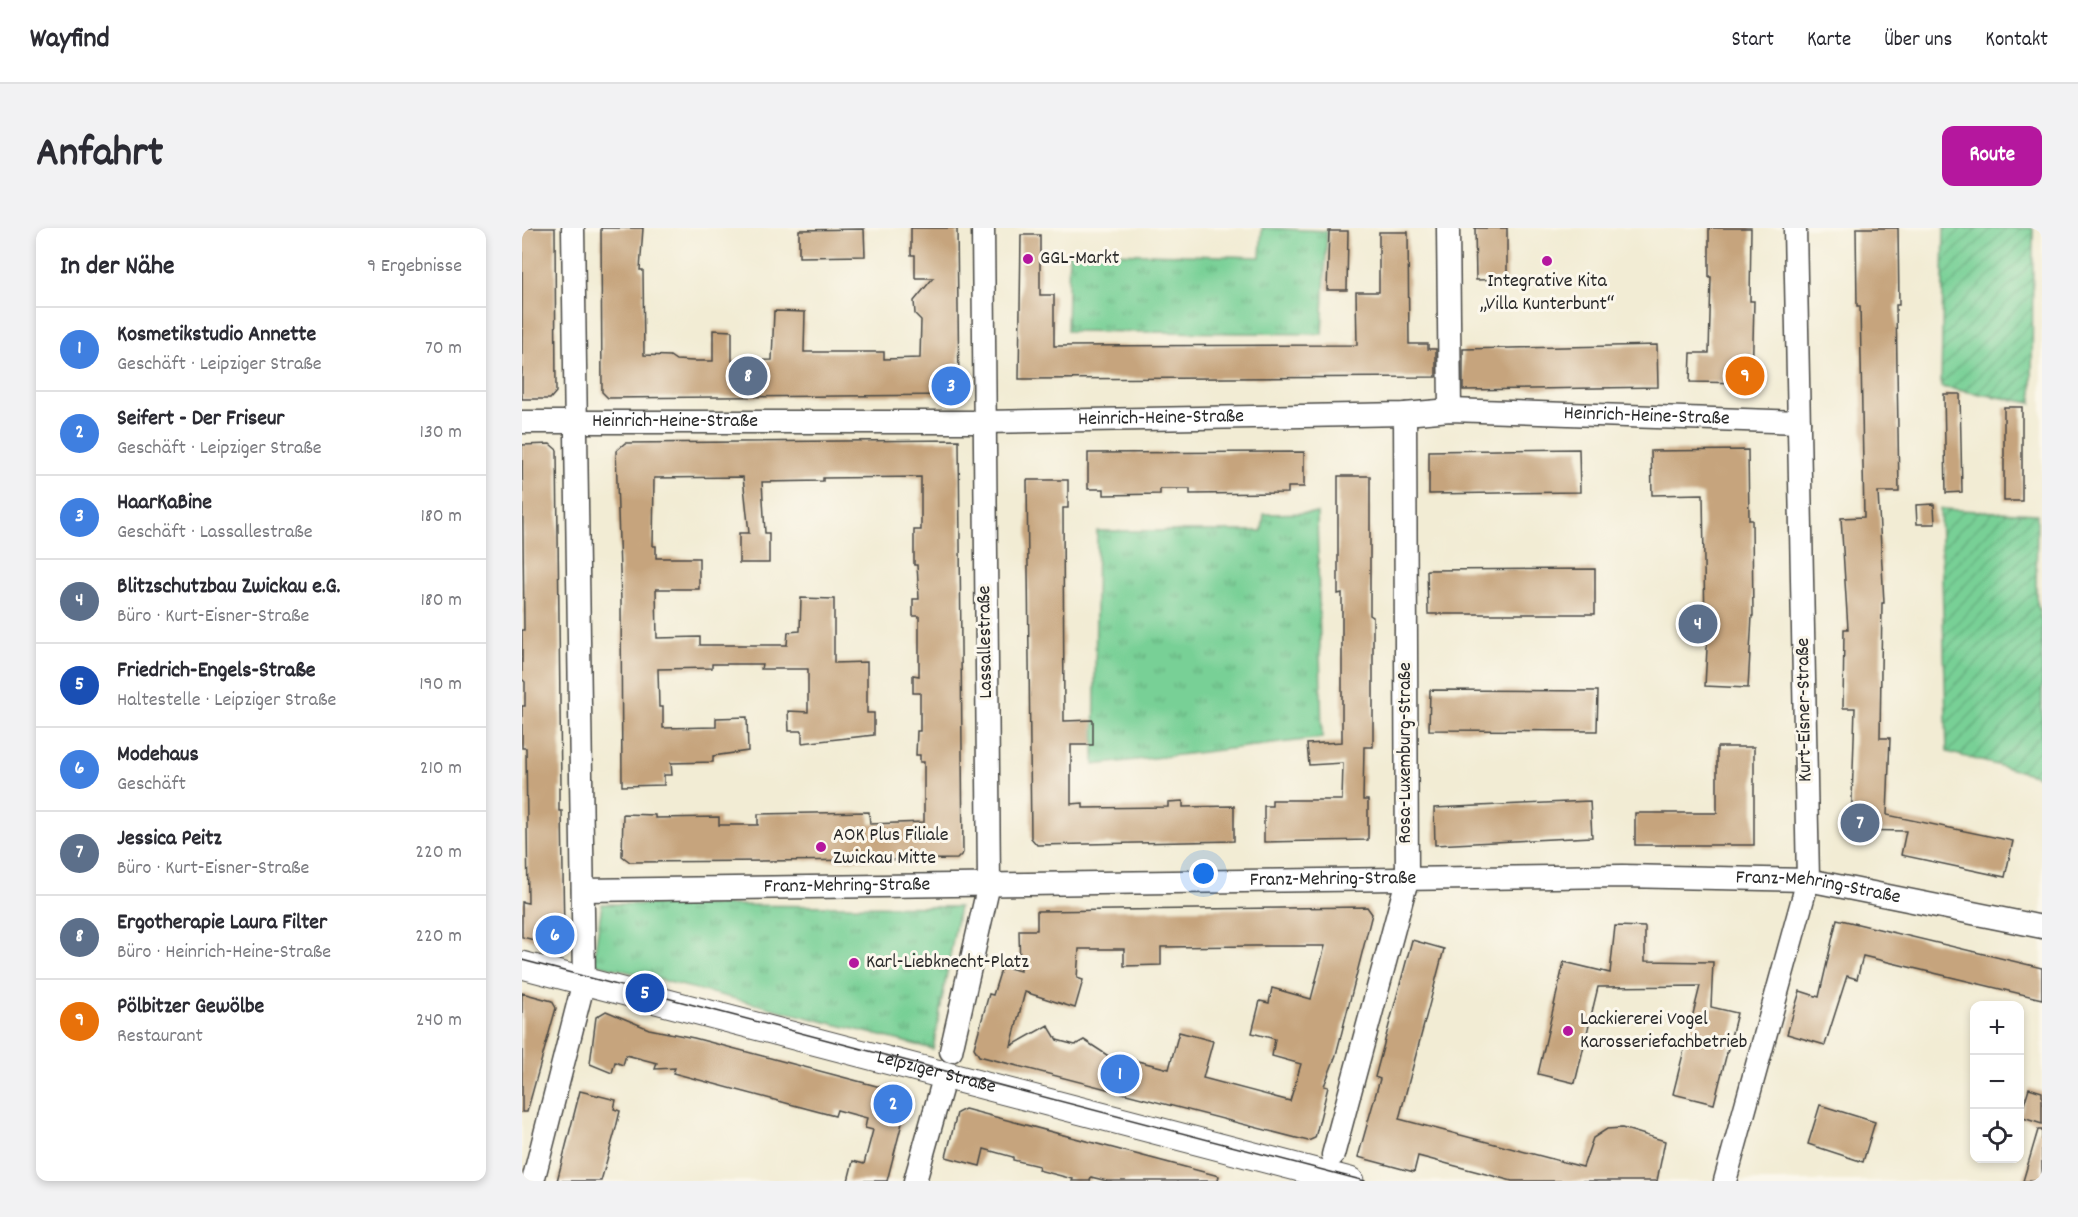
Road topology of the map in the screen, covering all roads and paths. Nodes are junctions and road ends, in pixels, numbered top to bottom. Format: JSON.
{"nodes":[{"id":1,"x":573,"y":228,"type":"edge"},
{"id":2,"x":983,"y":228,"type":"edge"},
{"id":3,"x":1448,"y":228,"type":"edge"},
{"id":4,"x":1795,"y":228,"type":"edge"},
{"id":5,"x":1450,"y":410,"type":"junction"},
{"id":6,"x":1405,"y":414,"type":"junction"},
{"id":7,"x":576,"y":421,"type":"junction"},
{"id":8,"x":522,"y":422,"type":"edge"},
{"id":9,"x":984,"y":422,"type":"junction"},
{"id":10,"x":1798,"y":422,"type":"junction"},
{"id":11,"x":1407,"y":880,"type":"junction"},
{"id":12,"x":1808,"y":880,"type":"junction"},
{"id":13,"x":989,"y":884,"type":"junction"},
{"id":14,"x":583,"y":890,"type":"junction"},
{"id":15,"x":2042,"y":927,"type":"edge"},
{"id":16,"x":522,"y":965,"type":"edge"},
{"id":17,"x":584,"y":981,"type":"junction"},
{"id":18,"x":948,"y":1063,"type":"junction"},
{"id":19,"x":1333,"y":1155,"type":"dead end"},
{"id":20,"x":533,"y":1181,"type":"edge"},
{"id":21,"x":915,"y":1181,"type":"edge"},
{"id":22,"x":1350,"y":1181,"type":"edge"},
{"id":23,"x":1725,"y":1181,"type":"edge"}],
"edges":[{"from":1,"to":7,"type":"street"},
{"from":2,"to":9,"type":"street","name":"Lassallestraße"},
{"from":3,"to":5,"type":"street"},
{"from":4,"to":10,"type":"street","name":"Kurt-Eisner-Straße"},
{"from":5,"to":6,"type":"street","name":"Heinrich-Heine-Straße"},
{"from":5,"to":10,"type":"street","name":"Heinrich-Heine-Straße"},
{"from":6,"to":9,"type":"street","name":"Heinrich-Heine-Straße"},
{"from":6,"to":11,"type":"street","name":"Rosa-Luxemburg-Straße"},
{"from":7,"to":8,"type":"street","name":"Heinrich-Heine-Straße"},
{"from":7,"to":9,"type":"street","name":"Heinrich-Heine-Straße"},
{"from":7,"to":14,"type":"street"},
{"from":9,"to":13,"type":"street","name":"Lassallestraße"},
{"from":10,"to":12,"type":"street","name":"Kurt-Eisner-Straße"},
{"from":11,"to":12,"type":"street","name":"Franz-Mehring-Straße"},
{"from":11,"to":13,"type":"street","name":"Franz-Mehring-Straße"},
{"from":11,"to":19,"type":"street","name":"Rosa-Luxemburg-Straße"},
{"from":12,"to":15,"type":"street","name":"Franz-Mehring-Straße"},
{"from":12,"to":23,"type":"street","name":"Kurt-Eisner-Straße"},
{"from":13,"to":14,"type":"street","name":"Franz-Mehring-Straße"},
{"from":13,"to":18,"type":"street","name":"Lassallestraße"},
{"from":14,"to":17,"type":"street"},
{"from":16,"to":17,"type":"street","name":"Leipziger Straße"},
{"from":17,"to":18,"type":"street","name":"Leipziger Straße"},
{"from":17,"to":20,"type":"street"},
{"from":18,"to":21,"type":"street","name":"Lassallestraße"},
{"from":18,"to":22,"type":"street","name":"Leipziger Straße"}]}
